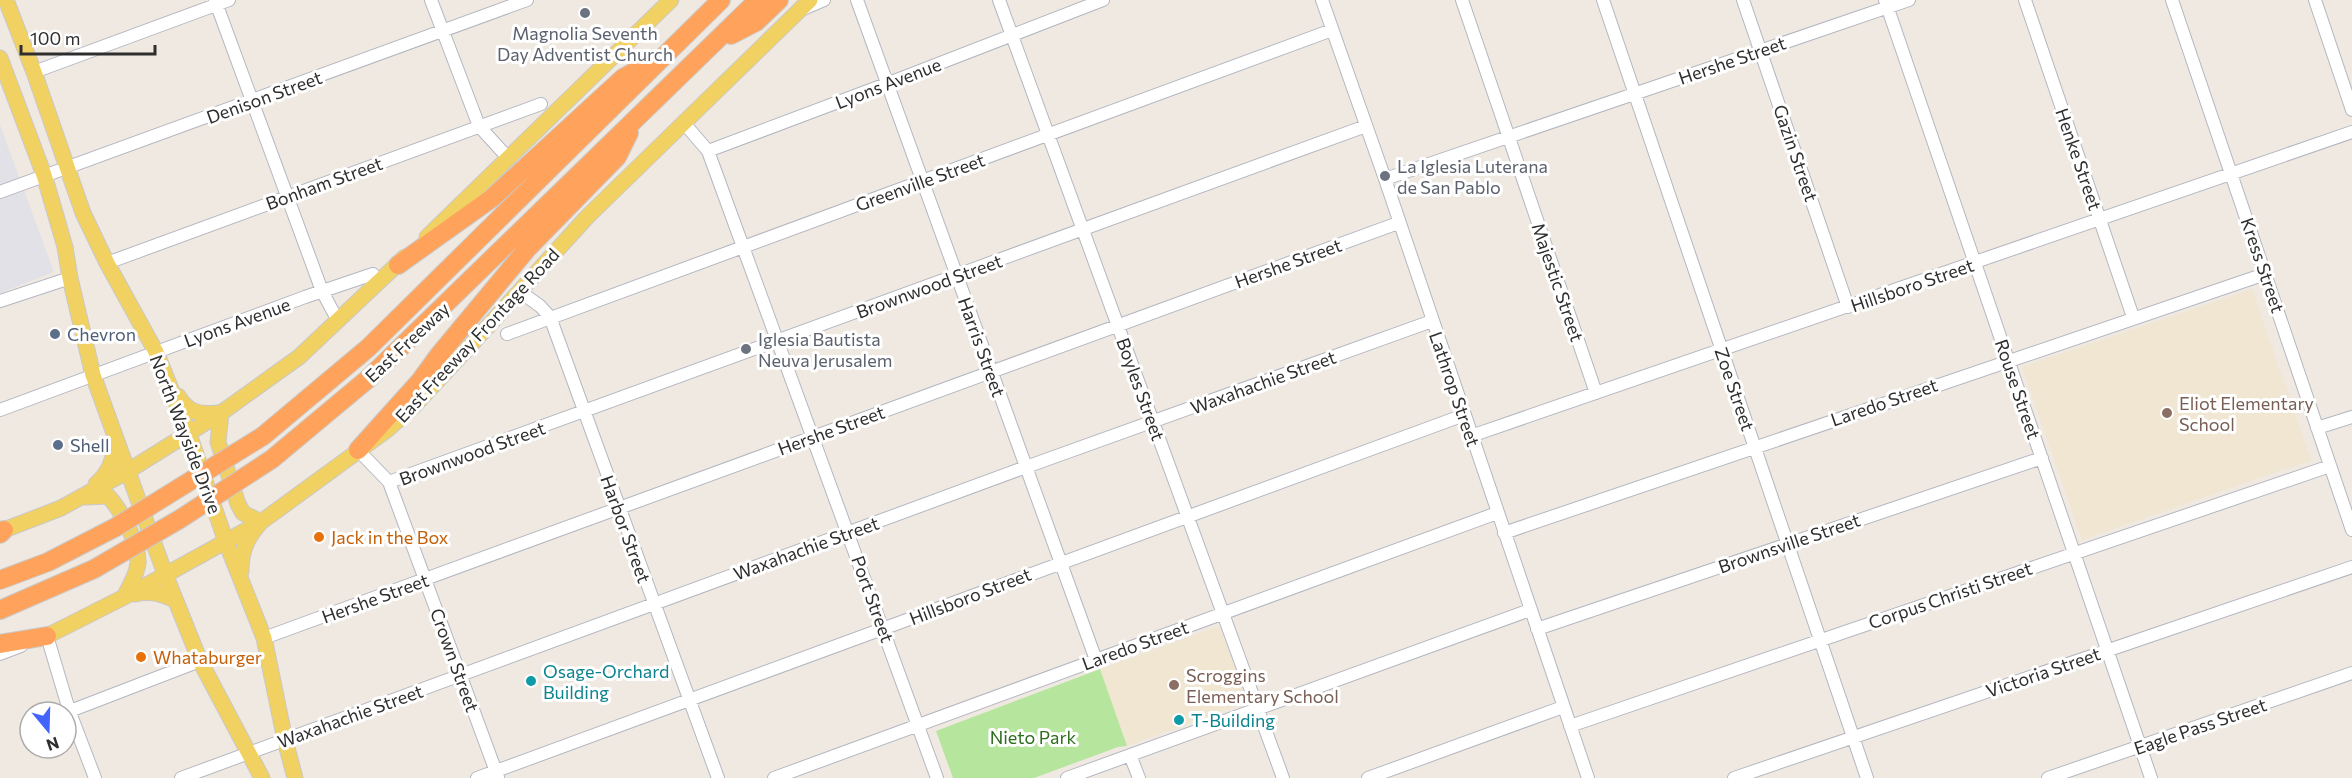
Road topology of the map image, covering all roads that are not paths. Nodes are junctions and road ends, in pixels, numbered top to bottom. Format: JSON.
{"nodes":[{"id":1,"x":6,"y":0,"type":"edge"},
{"id":2,"x":431,"y":0,"type":"edge"},
{"id":3,"x":527,"y":0,"type":"edge"},
{"id":4,"x":671,"y":0,"type":"edge"},
{"id":5,"x":721,"y":0,"type":"edge"},
{"id":6,"x":758,"y":0,"type":"edge"},
{"id":7,"x":779,"y":0,"type":"edge"},
{"id":8,"x":824,"y":0,"type":"edge"},
{"id":9,"x":857,"y":0,"type":"edge"},
{"id":10,"x":999,"y":0,"type":"edge"},
{"id":11,"x":1103,"y":0,"type":"edge"},
{"id":12,"x":1322,"y":0,"type":"edge"},
{"id":13,"x":1462,"y":0,"type":"edge"},
{"id":14,"x":1603,"y":0,"type":"edge"},
{"id":15,"x":1743,"y":0,"type":"edge"},
{"id":16,"x":1909,"y":0,"type":"edge"},
{"id":17,"x":2025,"y":0,"type":"edge"},
{"id":18,"x":2172,"y":0,"type":"edge"},
{"id":19,"x":2315,"y":0,"type":"edge"},
{"id":20,"x":220,"y":2,"type":"edge"},
{"id":21,"x":1886,"y":4,"type":"edge"},
{"id":22,"x":805,"y":5,"type":"edge"},
{"id":23,"x":1332,"y":30,"type":"junction"},
{"id":24,"x":442,"y":32,"type":"junction"},
{"id":25,"x":1011,"y":35,"type":"junction"},
{"id":26,"x":713,"y":44,"type":"junction"},
{"id":27,"x":1760,"y":49,"type":"junction"},
{"id":28,"x":663,"y":56,"type":"junction"},
{"id":29,"x":0,"y":58,"type":"edge"},
{"id":30,"x":34,"y":72,"type":"junction"},
{"id":31,"x":886,"y":84,"type":"junction"},
{"id":32,"x":1635,"y":94,"type":"junction"},
{"id":33,"x":252,"y":102,"type":"junction"},
{"id":34,"x":541,"y":104,"type":"dead end"},
{"id":35,"x":2352,"y":110,"type":"edge"},
{"id":36,"x":635,"y":121,"type":"junction"},
{"id":37,"x":683,"y":122,"type":"junction"},
{"id":38,"x":479,"y":126,"type":"junction"},
{"id":39,"x":1366,"y":126,"type":"junction"},
{"id":40,"x":2352,"y":132,"type":"edge"},
{"id":41,"x":1048,"y":134,"type":"junction"},
{"id":42,"x":1509,"y":137,"type":"junction"},
{"id":43,"x":708,"y":151,"type":"junction"},
{"id":44,"x":509,"y":159,"type":"junction"},
{"id":45,"x":68,"y":166,"type":"junction"},
{"id":46,"x":2232,"y":174,"type":"junction"},
{"id":47,"x":44,"y":175,"type":"junction"},
{"id":48,"x":1385,"y":179,"type":"junction"},
{"id":49,"x":922,"y":182,"type":"junction"},
{"id":50,"x":0,"y":192,"type":"edge"},
{"id":51,"x":288,"y":197,"type":"junction"},
{"id":52,"x":2100,"y":220,"type":"junction"},
{"id":53,"x":1398,"y":224,"type":"junction"},
{"id":54,"x":1083,"y":230,"type":"junction"},
{"id":55,"x":742,"y":246,"type":"junction"},
{"id":56,"x":107,"y":263,"type":"junction"},
{"id":57,"x":1975,"y":264,"type":"junction"},
{"id":58,"x":398,"y":265,"type":"junction"},
{"id":59,"x":373,"y":274,"type":"dead end"},
{"id":60,"x":2265,"y":274,"type":"junction"},
{"id":61,"x":956,"y":276,"type":"junction"},
{"id":62,"x":70,"y":278,"type":"junction"},
{"id":63,"x":322,"y":291,"type":"junction"},
{"id":64,"x":519,"y":291,"type":"junction"},
{"id":65,"x":0,"y":301,"type":"edge"},
{"id":66,"x":1848,"y":306,"type":"junction"},
{"id":67,"x":550,"y":317,"type":"junction"},
{"id":68,"x":2133,"y":317,"type":"junction"},
{"id":69,"x":338,"y":321,"type":"junction"},
{"id":70,"x":1432,"y":321,"type":"junction"},
{"id":71,"x":1118,"y":324,"type":"junction"},
{"id":72,"x":507,"y":333,"type":"dead end"},
{"id":73,"x":777,"y":342,"type":"junction"},
{"id":74,"x":1722,"y":349,"type":"junction"},
{"id":75,"x":156,"y":352,"type":"junction"},
{"id":76,"x":2008,"y":360,"type":"junction"},
{"id":77,"x":990,"y":371,"type":"junction"},
{"id":78,"x":93,"y":375,"type":"junction"},
{"id":79,"x":167,"y":377,"type":"junction"},
{"id":80,"x":1596,"y":393,"type":"junction"},
{"id":81,"x":0,"y":410,"type":"edge"},
{"id":82,"x":583,"y":412,"type":"junction"},
{"id":83,"x":221,"y":413,"type":"junction"},
{"id":84,"x":1464,"y":415,"type":"junction"},
{"id":85,"x":2352,"y":417,"type":"edge"},
{"id":86,"x":1153,"y":421,"type":"junction"},
{"id":87,"x":2317,"y":428,"type":"junction"},
{"id":88,"x":114,"y":434,"type":"junction"},
{"id":89,"x":189,"y":434,"type":"junction"},
{"id":90,"x":1471,"y":436,"type":"junction"},
{"id":91,"x":812,"y":437,"type":"junction"},
{"id":92,"x":1755,"y":446,"type":"junction"},
{"id":93,"x":358,"y":450,"type":"junction"},
{"id":94,"x":2042,"y":458,"type":"junction"},
{"id":95,"x":2330,"y":466,"type":"junction"},
{"id":96,"x":1026,"y":467,"type":"junction"},
{"id":97,"x":128,"y":471,"type":"junction"},
{"id":98,"x":389,"y":482,"type":"junction"},
{"id":99,"x":79,"y":497,"type":"junction"},
{"id":100,"x":619,"y":509,"type":"junction"},
{"id":101,"x":1497,"y":513,"type":"junction"},
{"id":102,"x":1188,"y":517,"type":"junction"},
{"id":103,"x":261,"y":522,"type":"junction"},
{"id":104,"x":1,"y":529,"type":"edge"},
{"id":105,"x":2352,"y":530,"type":"edge"},
{"id":106,"x":848,"y":533,"type":"junction"},
{"id":107,"x":1504,"y":533,"type":"junction"},
{"id":108,"x":226,"y":542,"type":"junction"},
{"id":109,"x":1788,"y":543,"type":"junction"},
{"id":110,"x":2074,"y":553,"type":"junction"},
{"id":111,"x":1060,"y":563,"type":"junction"},
{"id":112,"x":2352,"y":567,"type":"edge"},
{"id":113,"x":165,"y":574,"type":"junction"},
{"id":114,"x":241,"y":579,"type":"junction"},
{"id":115,"x":0,"y":580,"type":"edge"},
{"id":116,"x":425,"y":580,"type":"junction"},
{"id":117,"x":124,"y":597,"type":"junction"},
{"id":118,"x":175,"y":600,"type":"junction"},
{"id":119,"x":654,"y":604,"type":"junction"},
{"id":120,"x":0,"y":610,"type":"edge"},
{"id":121,"x":1530,"y":610,"type":"junction"},
{"id":122,"x":1223,"y":613,"type":"junction"},
{"id":123,"x":884,"y":629,"type":"junction"},
{"id":124,"x":1537,"y":629,"type":"junction"},
{"id":125,"x":46,"y":636,"type":"junction"},
{"id":126,"x":264,"y":638,"type":"junction"},
{"id":127,"x":1820,"y":640,"type":"junction"},
{"id":128,"x":0,"y":644,"type":"edge"},
{"id":129,"x":2107,"y":650,"type":"junction"},
{"id":130,"x":0,"y":654,"type":"edge"},
{"id":131,"x":1096,"y":660,"type":"junction"},
{"id":132,"x":200,"y":661,"type":"junction"},
{"id":133,"x":2352,"y":673,"type":"edge"},
{"id":134,"x":460,"y":676,"type":"junction"},
{"id":135,"x":690,"y":699,"type":"junction"},
{"id":136,"x":66,"y":700,"type":"edge"},
{"id":137,"x":1563,"y":707,"type":"junction"},
{"id":138,"x":78,"y":708,"type":"edge"},
{"id":139,"x":1257,"y":708,"type":"junction"},
{"id":140,"x":917,"y":725,"type":"junction"},
{"id":141,"x":1570,"y":726,"type":"junction"},
{"id":142,"x":78,"y":732,"type":"edge"},
{"id":143,"x":1853,"y":737,"type":"junction"},
{"id":144,"x":285,"y":740,"type":"junction"},
{"id":145,"x":2140,"y":746,"type":"junction"},
{"id":146,"x":250,"y":753,"type":"junction"},
{"id":147,"x":1130,"y":755,"type":"junction"},
{"id":148,"x":497,"y":774,"type":"edge"},
{"id":149,"x":95,"y":778,"type":"edge"},
{"id":150,"x":181,"y":778,"type":"edge"},
{"id":151,"x":262,"y":778,"type":"edge"},
{"id":152,"x":295,"y":778,"type":"edge"},
{"id":153,"x":477,"y":778,"type":"edge"},
{"id":154,"x":718,"y":778,"type":"edge"},
{"id":155,"x":774,"y":778,"type":"edge"},
{"id":156,"x":937,"y":778,"type":"edge"},
{"id":157,"x":1067,"y":778,"type":"edge"},
{"id":158,"x":1139,"y":778,"type":"edge"},
{"id":159,"x":1283,"y":778,"type":"edge"},
{"id":160,"x":1368,"y":778,"type":"edge"},
{"id":161,"x":1588,"y":778,"type":"edge"},
{"id":162,"x":1734,"y":778,"type":"edge"},
{"id":163,"x":1867,"y":778,"type":"edge"},
{"id":164,"x":2048,"y":778,"type":"edge"},
{"id":165,"x":2151,"y":778,"type":"edge"}],
"edges":[{"from":1,"to":30,"type":"main road","name":"North Wayside Drive"},
{"from":2,"to":24,"type":"street"},
{"from":3,"to":24,"type":"street","name":"Denison Street"},
{"from":4,"to":44,"type":"main road"},
{"from":5,"to":28,"type":"highway","name":"East Freeway"},
{"from":6,"to":26,"type":"highway","name":"East Freeway"},
{"from":7,"to":26,"type":"highway"},
{"from":8,"to":22,"type":"street"},
{"from":9,"to":31,"type":"street","name":"Harris Street"},
{"from":10,"to":25,"type":"street","name":"Boyles Street"},
{"from":11,"to":25,"type":"street","name":"Lyons Avenue"},
{"from":12,"to":23,"type":"street","name":"Lathrop Street"},
{"from":13,"to":42,"type":"street","name":"Majestic Street"},
{"from":14,"to":32,"type":"street","name":"Zoe Street"},
{"from":15,"to":27,"type":"street","name":"Gazin Street"},
{"from":16,"to":21,"type":"street","name":"Hershe Street"},
{"from":17,"to":52,"type":"street","name":"Henke Street"},
{"from":18,"to":46,"type":"street","name":"Kress Street"},
{"from":19,"to":35,"type":"street"},
{"from":20,"to":30,"type":"street"},
{"from":20,"to":33,"type":"street"},
{"from":21,"to":27,"type":"street","name":"Hershe Street"},
{"from":21,"to":57,"type":"street","name":"Rouse Street"},
{"from":22,"to":37,"type":"main road","name":"East Freeway Frontage Road"},
{"from":23,"to":39,"type":"street","name":"Lathrop Street"},
{"from":23,"to":41,"type":"street","name":"Greenville Street"},
{"from":24,"to":33,"type":"street","name":"Denison Street"},
{"from":24,"to":38,"type":"street"},
{"from":25,"to":31,"type":"street","name":"Lyons Avenue"},
{"from":25,"to":41,"type":"street","name":"Boyles Street"},
{"from":26,"to":36,"type":"highway","name":"East Freeway"},
{"from":27,"to":32,"type":"street","name":"Hershe Street"},
{"from":27,"to":66,"type":"street","name":"Gazin Street"},
{"from":28,"to":58,"type":"highway"},
{"from":28,"to":115,"type":"highway","name":"East Freeway","bridge":true},
{"from":29,"to":47,"type":"main road"},
{"from":30,"to":45,"type":"main road","name":"North Wayside Drive"},
{"from":31,"to":43,"type":"street","name":"Lyons Avenue"},
{"from":31,"to":49,"type":"street","name":"Harris Street"},
{"from":32,"to":42,"type":"street","name":"Hershe Street"},
{"from":32,"to":74,"type":"street","name":"Zoe Street"},
{"from":33,"to":45,"type":"street","name":"Denison Street"},
{"from":33,"to":51,"type":"street"},
{"from":34,"to":38,"type":"street","name":"Bonham Street"},
{"from":36,"to":93,"type":"highway"},
{"from":36,"to":120,"type":"highway","name":"East Freeway","bridge":true},
{"from":37,"to":43,"type":"street"},
{"from":37,"to":64,"type":"main road","name":"East Freeway Frontage Road"},
{"from":38,"to":44,"type":"street"},
{"from":38,"to":51,"type":"street","name":"Bonham Street"},
{"from":39,"to":48,"type":"street","name":"Lathrop Street"},
{"from":39,"to":54,"type":"street","name":"Brownwood Street"},
{"from":40,"to":46,"type":"street","name":"Hillsboro Street"},
{"from":41,"to":49,"type":"street","name":"Greenville Street"},
{"from":41,"to":54,"type":"street","name":"Boyles Street"},
{"from":42,"to":48,"type":"street","name":"Hershe Street"},
{"from":42,"to":80,"type":"street","name":"Majestic Street"},
{"from":43,"to":55,"type":"street","name":"Port Street"},
{"from":44,"to":58,"type":"main road"},
{"from":45,"to":47,"type":"street","name":"Denison Street"},
{"from":45,"to":56,"type":"main road","name":"North Wayside Drive"},
{"from":46,"to":52,"type":"street","name":"Hillsboro Street"},
{"from":46,"to":60,"type":"street","name":"Kress Street"},
{"from":47,"to":50,"type":"street","name":"Denison Street"},
{"from":47,"to":62,"type":"main road"},
{"from":48,"to":53,"type":"street","name":"Lathrop Street"},
{"from":49,"to":55,"type":"street","name":"Greenville Street"},
{"from":49,"to":61,"type":"street","name":"Harris Street"},
{"from":51,"to":56,"type":"street","name":"Bonham Street"},
{"from":51,"to":63,"type":"street"},
{"from":52,"to":57,"type":"street","name":"Hillsboro Street"},
{"from":52,"to":68,"type":"street","name":"Henke Street"},
{"from":53,"to":70,"type":"street","name":"Lathrop Street"},
{"from":53,"to":71,"type":"street","name":"Hershe Street"},
{"from":54,"to":61,"type":"street","name":"Brownwood Street"},
{"from":54,"to":71,"type":"street","name":"Boyles Street"},
{"from":55,"to":67,"type":"street","name":"Greenville Street"},
{"from":55,"to":73,"type":"street","name":"Port Street"},
{"from":56,"to":75,"type":"main road","name":"North Wayside Drive"},
{"from":57,"to":66,"type":"street","name":"Hillsboro Street"},
{"from":57,"to":76,"type":"street","name":"Rouse Street"},
{"from":58,"to":69,"type":"main road"},
{"from":59,"to":63,"type":"street","name":"Lyons Avenue"},
{"from":60,"to":68,"type":"street","name":"Laredo Street"},
{"from":60,"to":87,"type":"street","name":"Kress Street"},
{"from":61,"to":73,"type":"street","name":"Brownwood Street"},
{"from":61,"to":77,"type":"street","name":"Harris Street"},
{"from":62,"to":65,"type":"street"},
{"from":62,"to":78,"type":"main road"},
{"from":63,"to":69,"type":"street"},
{"from":63,"to":75,"type":"street","name":"Lyons Avenue"},
{"from":64,"to":67,"type":"street","name":"Harbor Street"},
{"from":64,"to":93,"type":"main road","name":"East Freeway Frontage Road"},
{"from":66,"to":74,"type":"street","name":"Hillsboro Street"},
{"from":67,"to":72,"type":"street","name":"Greenville Street"},
{"from":67,"to":82,"type":"street","name":"Harbor Street"},
{"from":68,"to":76,"type":"street","name":"Laredo Street"},
{"from":69,"to":83,"type":"main road"},
{"from":70,"to":84,"type":"street","name":"Lathrop Street"},
{"from":70,"to":86,"type":"street","name":"Waxahachie Street"},
{"from":71,"to":77,"type":"street","name":"Hershe Street"},
{"from":71,"to":86,"type":"street","name":"Boyles Street"},
{"from":73,"to":82,"type":"street","name":"Brownwood Street"},
{"from":73,"to":91,"type":"street","name":"Port Street"},
{"from":74,"to":80,"type":"street","name":"Hillsboro Street"},
{"from":74,"to":92,"type":"street","name":"Zoe Street"},
{"from":75,"to":78,"type":"street","name":"Lyons Avenue"},
{"from":75,"to":79,"type":"main road","name":"North Wayside Drive"},
{"from":76,"to":92,"type":"street","name":"Laredo Street"},
{"from":76,"to":94,"type":"street","name":"Rouse Street"},
{"from":77,"to":91,"type":"street","name":"Hershe Street"},
{"from":77,"to":96,"type":"street","name":"Harris Street"},
{"from":78,"to":81,"type":"street","name":"Lyons Avenue"},
{"from":78,"to":88,"type":"main road"},
{"from":79,"to":83,"type":"main road"},
{"from":79,"to":89,"type":"main road","name":"North Wayside Drive"},
{"from":80,"to":90,"type":"street","name":"Hillsboro Street"},
{"from":82,"to":98,"type":"street","name":"Brownwood Street"},
{"from":82,"to":100,"type":"street","name":"Harbor Street"},
{"from":83,"to":89,"type":"main road"},
{"from":83,"to":103,"type":"main road"},
{"from":84,"to":90,"type":"street","name":"Lathrop Street"},
{"from":84,"to":102,"type":"street","name":"Hillsboro Street"},
{"from":85,"to":87,"type":"street"},
{"from":86,"to":96,"type":"street","name":"Waxahachie Street"},
{"from":86,"to":102,"type":"street","name":"Boyles Street"},
{"from":87,"to":95,"type":"street","name":"Kress Street"},
{"from":88,"to":97,"type":"main road"},
{"from":88,"to":99,"type":"main road"},
{"from":89,"to":97,"type":"main road"},
{"from":89,"to":108,"type":"main road","name":"North Wayside Drive"},
{"from":90,"to":101,"type":"street","name":"Lathrop Street"},
{"from":91,"to":100,"type":"street","name":"Hershe Street"},
{"from":91,"to":106,"type":"street","name":"Port Street"},
{"from":92,"to":107,"type":"street","name":"Laredo Street"},
{"from":92,"to":109,"type":"street","name":"Zoe Street"},
{"from":93,"to":98,"type":"street","name":"Crown Street"},
{"from":93,"to":103,"type":"main road","name":"East Freeway Frontage Road"},
{"from":94,"to":109,"type":"street","name":"Brownsville Street"},
{"from":94,"to":110,"type":"street","name":"Rouse Street"},
{"from":95,"to":105,"type":"street","name":"Kress Street"},
{"from":95,"to":110,"type":"street","name":"Corpus Christi Street"},
{"from":96,"to":106,"type":"street","name":"Waxahachie Street"},
{"from":96,"to":111,"type":"street","name":"Harris Street"},
{"from":97,"to":99,"type":"main road"},
{"from":97,"to":113,"type":"main road"},
{"from":98,"to":116,"type":"street","name":"Crown Street"},
{"from":99,"to":104,"type":"main road"},
{"from":99,"to":117,"type":"main road"},
{"from":100,"to":116,"type":"street","name":"Hershe Street"},
{"from":100,"to":119,"type":"street","name":"Harbor Street"},
{"from":101,"to":107,"type":"street","name":"Lathrop Street"},
{"from":101,"to":122,"type":"street","name":"Laredo Street"},
{"from":102,"to":111,"type":"street","name":"Hillsboro Street"},
{"from":102,"to":122,"type":"street","name":"Boyles Street"},
{"from":103,"to":108,"type":"main road","name":"East Freeway Frontage Road"},
{"from":103,"to":114,"type":"main road"},
{"from":106,"to":119,"type":"street","name":"Waxahachie Street"},
{"from":106,"to":123,"type":"street","name":"Port Street"},
{"from":107,"to":121,"type":"street","name":"Lathrop Street"},
{"from":108,"to":113,"type":"main road","name":"East Freeway Frontage Road"},
{"from":108,"to":114,"type":"main road","name":"North Wayside Drive"},
{"from":109,"to":124,"type":"street","name":"Brownsville Street"},
{"from":109,"to":127,"type":"street","name":"Zoe Street"},
{"from":110,"to":127,"type":"street","name":"Corpus Christi Street"},
{"from":110,"to":129,"type":"street","name":"Rouse Street"},
{"from":111,"to":123,"type":"street","name":"Hillsboro Street"},
{"from":111,"to":131,"type":"street","name":"Harris Street"},
{"from":112,"to":129,"type":"street","name":"Victoria Street"},
{"from":113,"to":117,"type":"main road","name":"East Freeway Frontage Road"},
{"from":113,"to":118,"type":"main road"},
{"from":114,"to":126,"type":"main road","name":"North Wayside Drive"},
{"from":116,"to":126,"type":"street","name":"Hershe Street"},
{"from":116,"to":134,"type":"street","name":"Crown Street"},
{"from":117,"to":118,"type":"main road"},
{"from":117,"to":125,"type":"main road","name":"East Freeway Frontage Road"},
{"from":118,"to":132,"type":"main road"},
{"from":119,"to":134,"type":"street","name":"Waxahachie Street"},
{"from":119,"to":135,"type":"street","name":"Harbor Street"},
{"from":121,"to":124,"type":"street","name":"Lathrop Street"},
{"from":121,"to":139,"type":"street"},
{"from":122,"to":131,"type":"street","name":"Laredo Street"},
{"from":122,"to":139,"type":"street","name":"Boyles Street"},
{"from":123,"to":135,"type":"street","name":"Hillsboro Street"},
{"from":123,"to":140,"type":"street","name":"Port Street"},
{"from":124,"to":137,"type":"street","name":"Lathrop Street"},
{"from":125,"to":128,"type":"highway"},
{"from":125,"to":130,"type":"street","name":"East Freeway Frontage Road"},
{"from":125,"to":136,"type":"street"},
{"from":126,"to":144,"type":"main road","name":"North Wayside Drive"},
{"from":127,"to":141,"type":"street","name":"Corpus Christi Street"},
{"from":127,"to":143,"type":"street","name":"Zoe Street"},
{"from":129,"to":143,"type":"street","name":"Victoria Street"},
{"from":129,"to":145,"type":"street","name":"Rouse Street"},
{"from":131,"to":140,"type":"street","name":"Laredo Street"},
{"from":132,"to":138,"type":"street"},
{"from":132,"to":146,"type":"main road"},
{"from":133,"to":145,"type":"street","name":"Eagle Pass Street"},
{"from":134,"to":144,"type":"street","name":"Waxahachie Street"},
{"from":134,"to":148,"type":"street","name":"Crown Street"},
{"from":135,"to":148,"type":"street","name":"Hillsboro Street"},
{"from":135,"to":154,"type":"street","name":"Harbor Street"},
{"from":137,"to":141,"type":"street","name":"Lathrop Street"},
{"from":137,"to":160,"type":"street"},
{"from":139,"to":147,"type":"street"},
{"from":139,"to":159,"type":"street","name":"Boyles Street"},
{"from":140,"to":155,"type":"street","name":"Laredo Street"},
{"from":140,"to":156,"type":"street","name":"Port Street"},
{"from":141,"to":161,"type":"street","name":"Lathrop Street"},
{"from":142,"to":149,"type":"street"},
{"from":143,"to":162,"type":"street","name":"Victoria Street"},
{"from":143,"to":163,"type":"street","name":"Zoe Street"},
{"from":144,"to":146,"type":"street","name":"Waxahachie Street"},
{"from":144,"to":152,"type":"main road","name":"North Wayside Drive"},
{"from":145,"to":164,"type":"street","name":"Eagle Pass Street"},
{"from":145,"to":165,"type":"street","name":"Rouse Street"},
{"from":146,"to":150,"type":"street","name":"Waxahachie Street"},
{"from":146,"to":151,"type":"main road"},
{"from":147,"to":157,"type":"street"},
{"from":147,"to":158,"type":"street"},
{"from":148,"to":153,"type":"street","name":"Hillsboro Street"}]}
